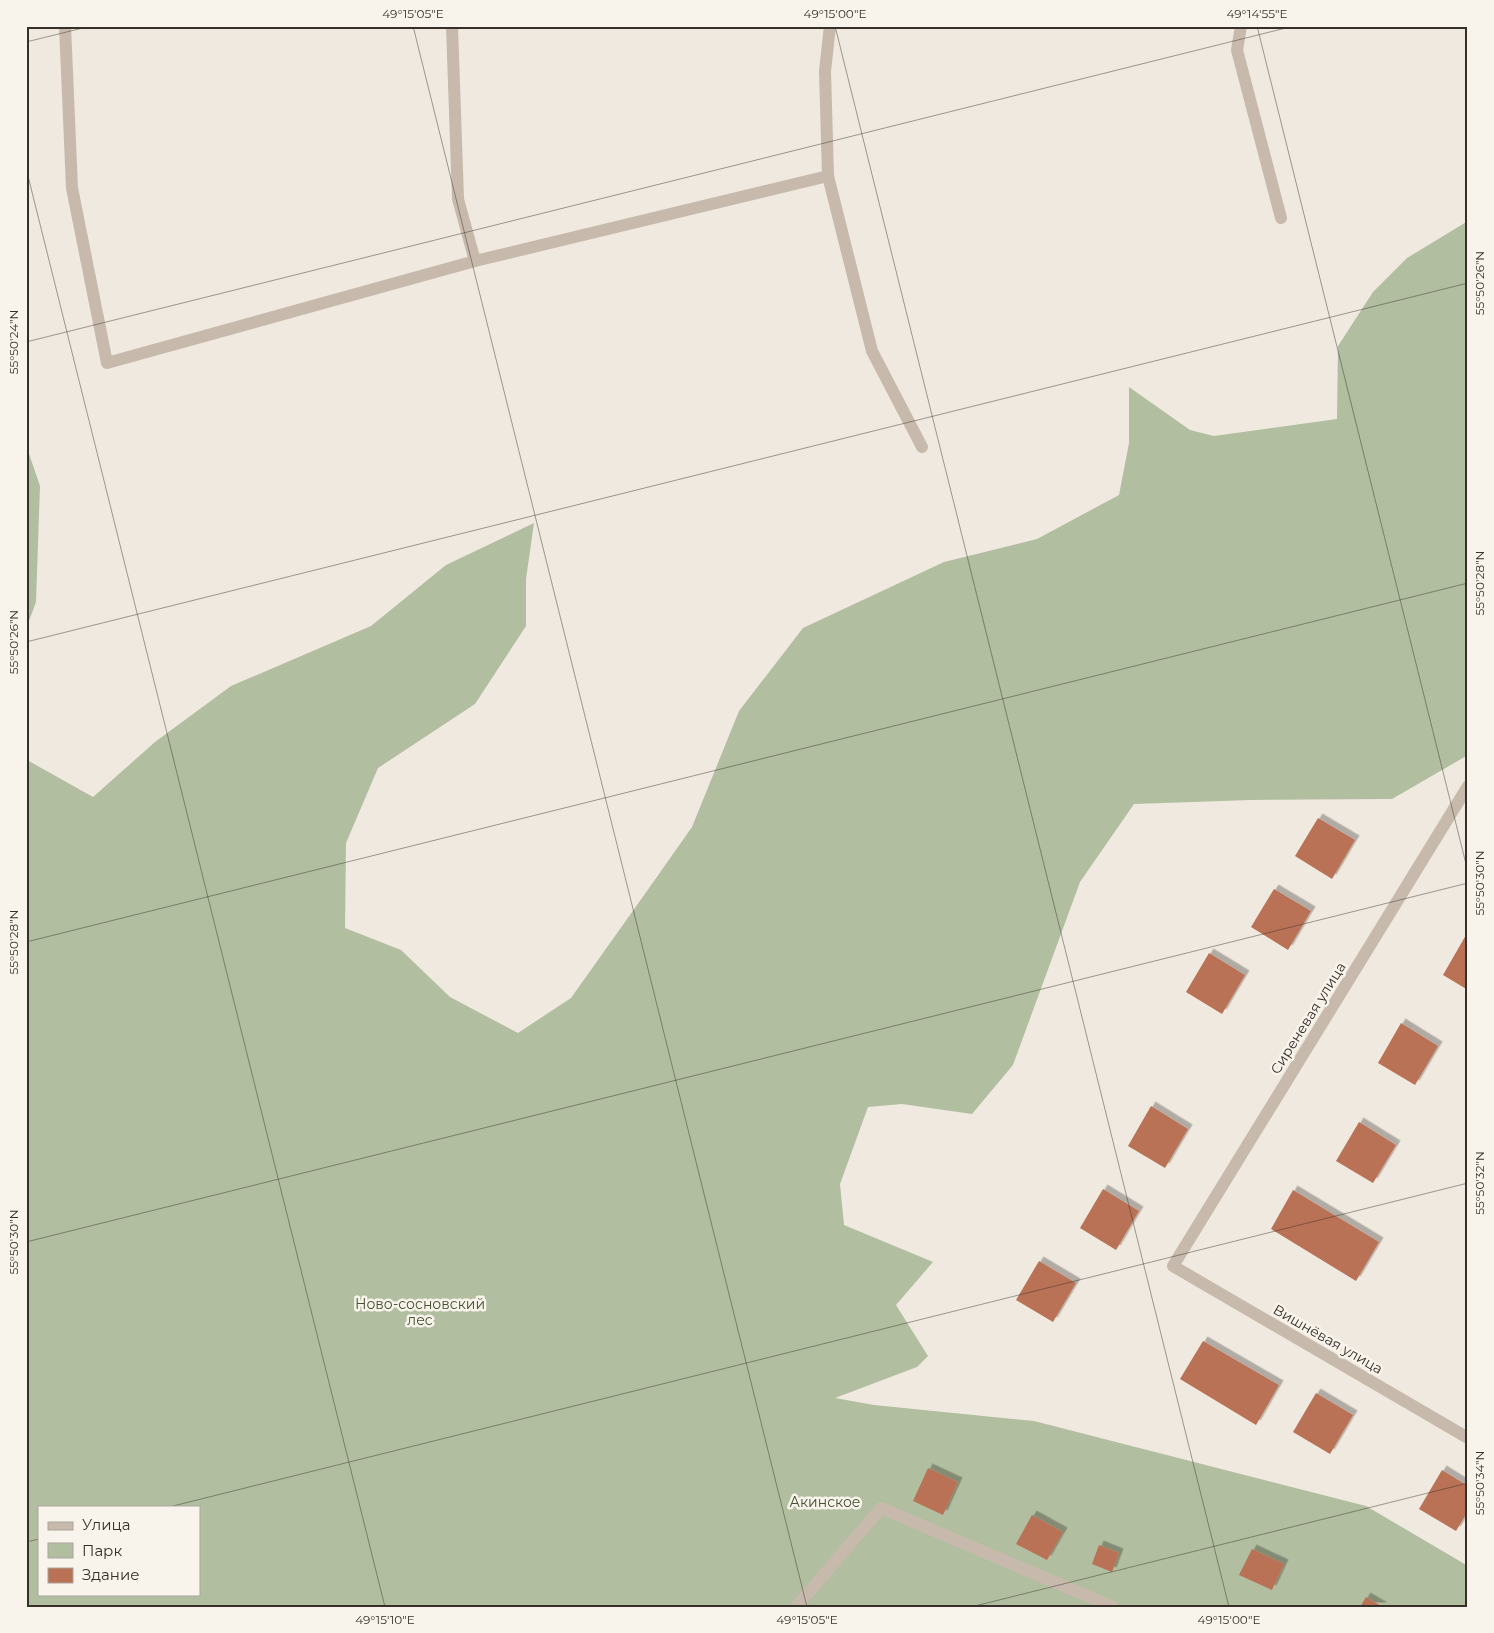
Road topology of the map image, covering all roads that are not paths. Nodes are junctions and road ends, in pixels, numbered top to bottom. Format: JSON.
{"nodes":[{"id":1,"x":66,"y":26,"type":"edge"},
{"id":2,"x":452,"y":26,"type":"edge"},
{"id":3,"x":830,"y":26,"type":"edge"},
{"id":4,"x":1241,"y":26,"type":"edge"},
{"id":5,"x":828,"y":176,"type":"junction"},
{"id":6,"x":1281,"y":218,"type":"dead end"},
{"id":7,"x":475,"y":261,"type":"junction"},
{"id":8,"x":922,"y":447,"type":"dead end"},
{"id":9,"x":1468,"y":786,"type":"edge"},
{"id":10,"x":1173,"y":1266,"type":"joint"},
{"id":11,"x":1468,"y":1438,"type":"edge"},
{"id":12,"x":1110,"y":1606,"type":"edge"},
{"id":13,"x":796,"y":1607,"type":"edge"}],
"edges":[{"from":1,"to":7,"type":"street"},
{"from":2,"to":7,"type":"street"},
{"from":3,"to":5,"type":"street"},
{"from":4,"to":6,"type":"street"},
{"from":5,"to":7,"type":"street"},
{"from":5,"to":8,"type":"street"},
{"from":9,"to":10,"type":"street","name":"Сиреневая улица"},
{"from":10,"to":11,"type":"street","name":"Вишнёвая улица"},
{"from":12,"to":13,"type":"street"}]}
